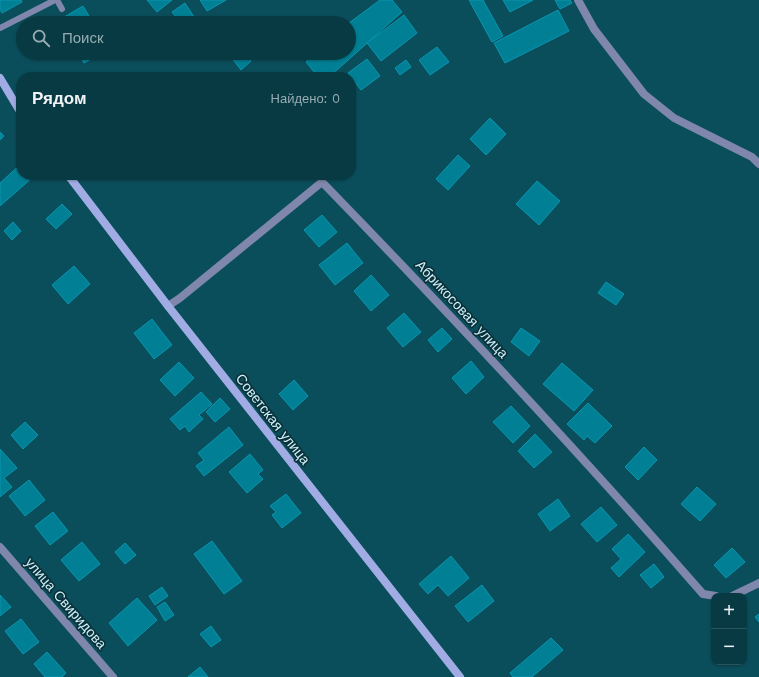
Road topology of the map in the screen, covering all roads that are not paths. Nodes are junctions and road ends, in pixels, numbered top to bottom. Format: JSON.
{"nodes":[{"id":1,"x":56,"y":0,"type":"edge"},
{"id":2,"x":578,"y":0,"type":"edge"},
{"id":3,"x":62,"y":9,"type":"dead end"},
{"id":4,"x":24,"y":16,"type":"edge"},
{"id":5,"x":16,"y":20,"type":"edge"},
{"id":6,"x":0,"y":28,"type":"edge"},
{"id":7,"x":1,"y":84,"type":"edge"},
{"id":8,"x":0,"y":93,"type":"edge"},
{"id":9,"x":11,"y":97,"type":"junction"},
{"id":10,"x":16,"y":104,"type":"edge"},
{"id":11,"x":755,"y":157,"type":"edge"},
{"id":12,"x":759,"y":164,"type":"edge"},
{"id":13,"x":72,"y":180,"type":"edge"},
{"id":14,"x":168,"y":306,"type":"junction"},
{"id":15,"x":0,"y":547,"type":"edge"},
{"id":16,"x":759,"y":584,"type":"edge"},
{"id":17,"x":739,"y":593,"type":"edge"},
{"id":18,"x":711,"y":595,"type":"edge"},
{"id":19,"x":113,"y":677,"type":"edge"},
{"id":20,"x":460,"y":677,"type":"edge"}],
"edges":[{"from":1,"to":3,"type":"lane"},
{"from":1,"to":4,"type":"lane"},
{"from":2,"to":11,"type":"street"},
{"from":5,"to":6,"type":"lane"},
{"from":7,"to":9,"type":"street"},
{"from":8,"to":9,"type":"street"},
{"from":9,"to":10,"type":"street"},
{"from":11,"to":12,"type":"street"},
{"from":13,"to":14,"type":"street","name":"Советская улица"},
{"from":14,"to":18,"type":"street","name":"Абрикосовая улица"},
{"from":14,"to":20,"type":"street","name":"Советская улица"},
{"from":15,"to":19,"type":"street","name":"улица Свиридова"},
{"from":16,"to":17,"type":"street"}]}
